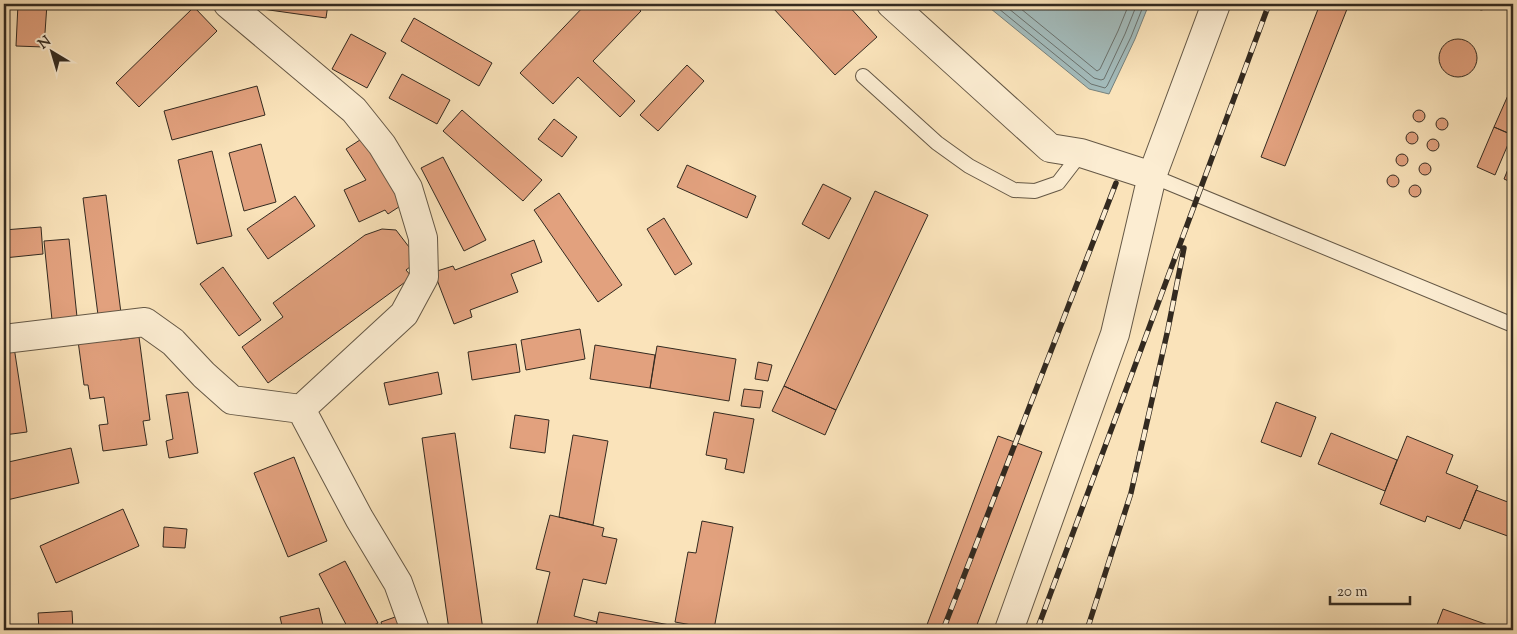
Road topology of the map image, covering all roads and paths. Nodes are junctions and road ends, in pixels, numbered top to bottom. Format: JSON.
{"nodes":[{"id":1,"x":228,"y":4,"type":"edge"},
{"id":2,"x":891,"y":4,"type":"edge"},
{"id":3,"x":1216,"y":4,"type":"edge"},
{"id":4,"x":863,"y":76,"type":"dead end"},
{"id":5,"x":1081,"y":154,"type":"junction"},
{"id":6,"x":1152,"y":176,"type":"junction"},
{"id":7,"x":1513,"y":325,"type":"edge"},
{"id":8,"x":4,"y":339,"type":"edge"},
{"id":9,"x":301,"y":409,"type":"junction"},
{"id":10,"x":415,"y":630,"type":"edge"},
{"id":11,"x":1009,"y":630,"type":"edge"}],
"edges":[{"from":1,"to":9,"type":"street"},
{"from":2,"to":5,"type":"street"},
{"from":3,"to":6,"type":"street"},
{"from":4,"to":5,"type":"lane"},
{"from":5,"to":6,"type":"street"},
{"from":6,"to":7,"type":"lane"},
{"from":6,"to":11,"type":"street"},
{"from":8,"to":9,"type":"street"},
{"from":9,"to":10,"type":"street"}]}
